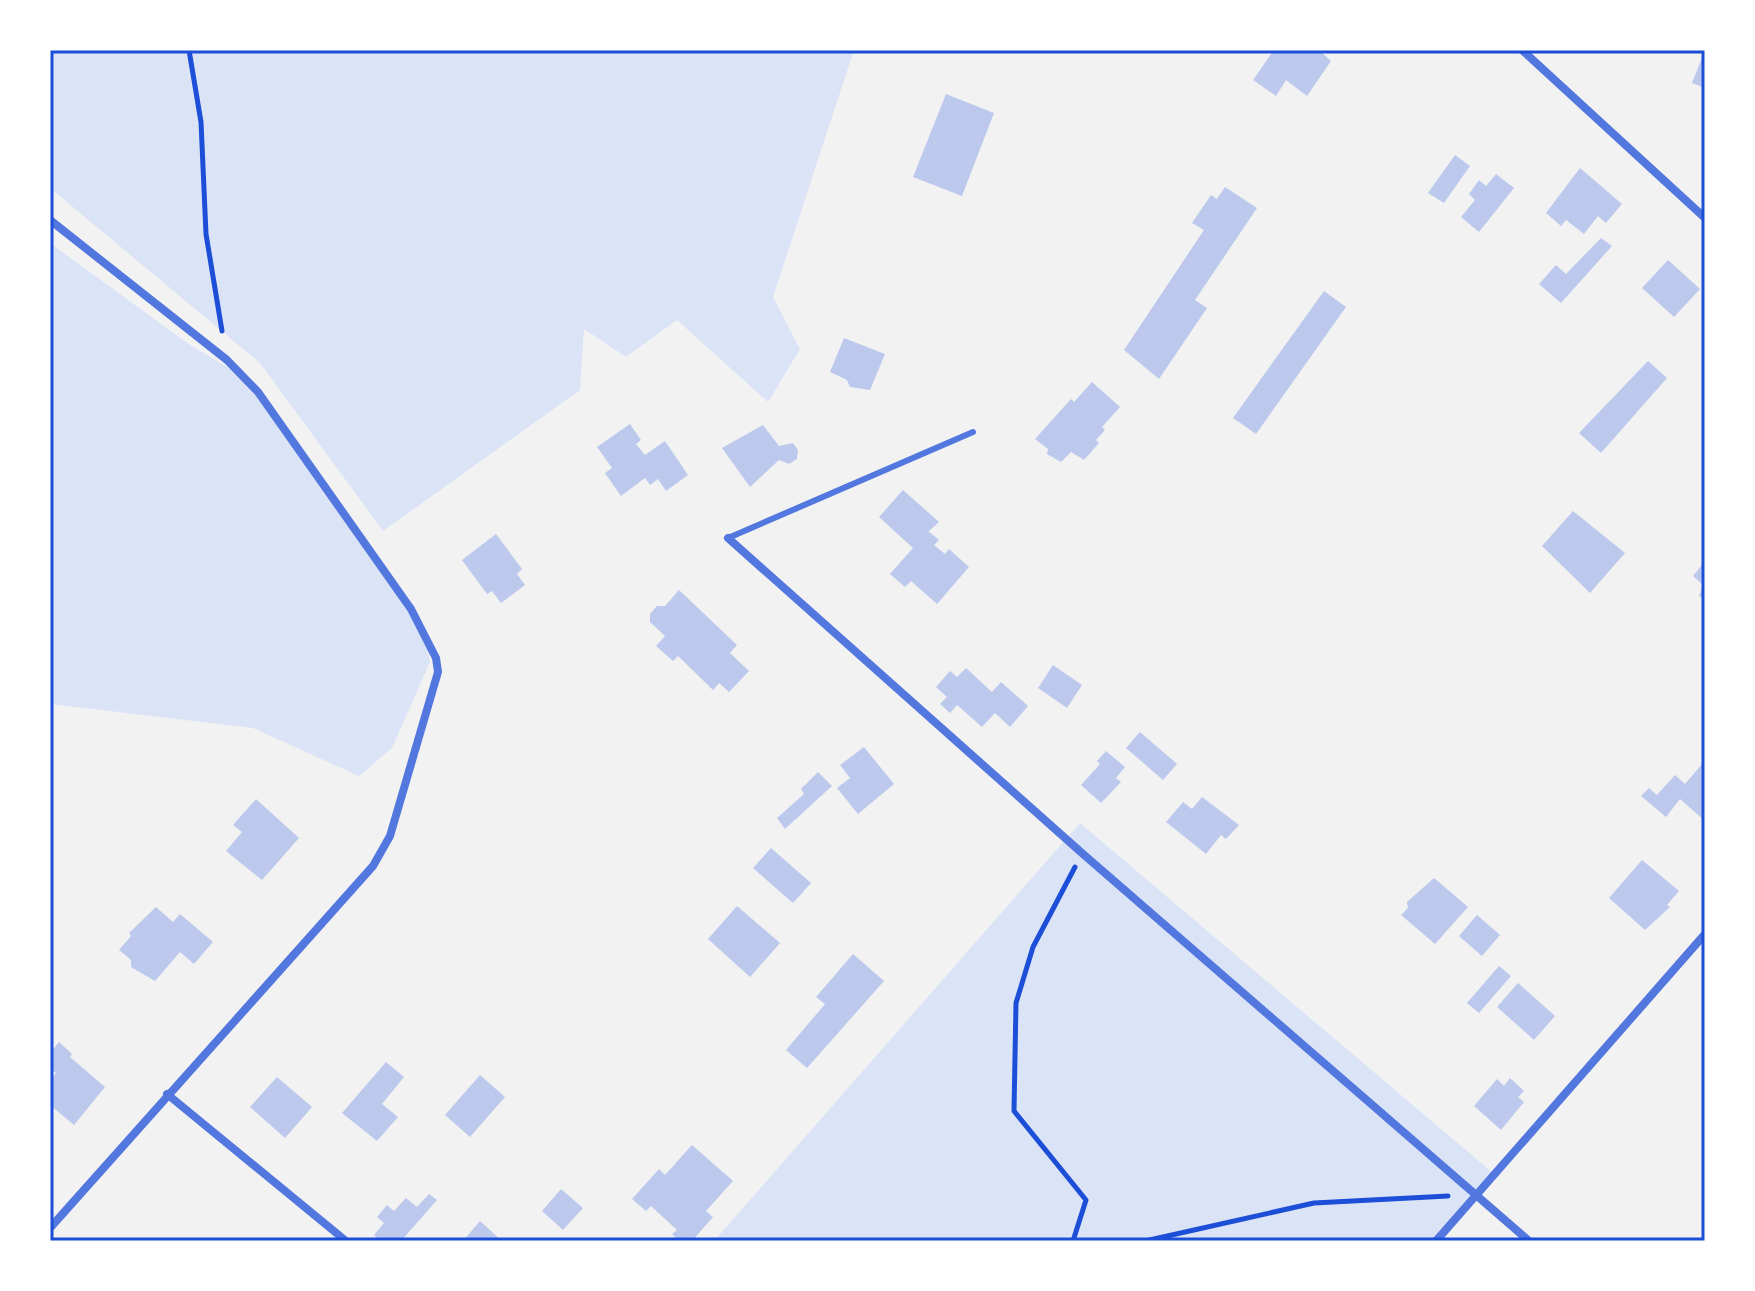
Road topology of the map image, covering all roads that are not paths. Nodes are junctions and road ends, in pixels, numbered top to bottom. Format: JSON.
{"nodes":[{"id":1,"x":1522,"y":50,"type":"edge"},
{"id":2,"x":1705,"y":218,"type":"edge"},
{"id":3,"x":50,"y":220,"type":"edge"},
{"id":4,"x":973,"y":432,"type":"dead end"},
{"id":5,"x":728,"y":538,"type":"joint"},
{"id":6,"x":1705,"y":934,"type":"edge"},
{"id":7,"x":167,"y":1094,"type":"junction"},
{"id":8,"x":1475,"y":1194,"type":"junction"},
{"id":9,"x":50,"y":1228,"type":"edge"},
{"id":10,"x":346,"y":1241,"type":"edge"},
{"id":11,"x":1436,"y":1241,"type":"edge"},
{"id":12,"x":1529,"y":1241,"type":"edge"}],
"edges":[{"from":1,"to":2,"type":"street"},
{"from":3,"to":7,"type":"street"},
{"from":4,"to":5,"type":"lane"},
{"from":5,"to":8,"type":"street"},
{"from":6,"to":8,"type":"street"},
{"from":7,"to":9,"type":"street"},
{"from":7,"to":10,"type":"street"},
{"from":8,"to":11,"type":"street"},
{"from":8,"to":12,"type":"street"}]}
